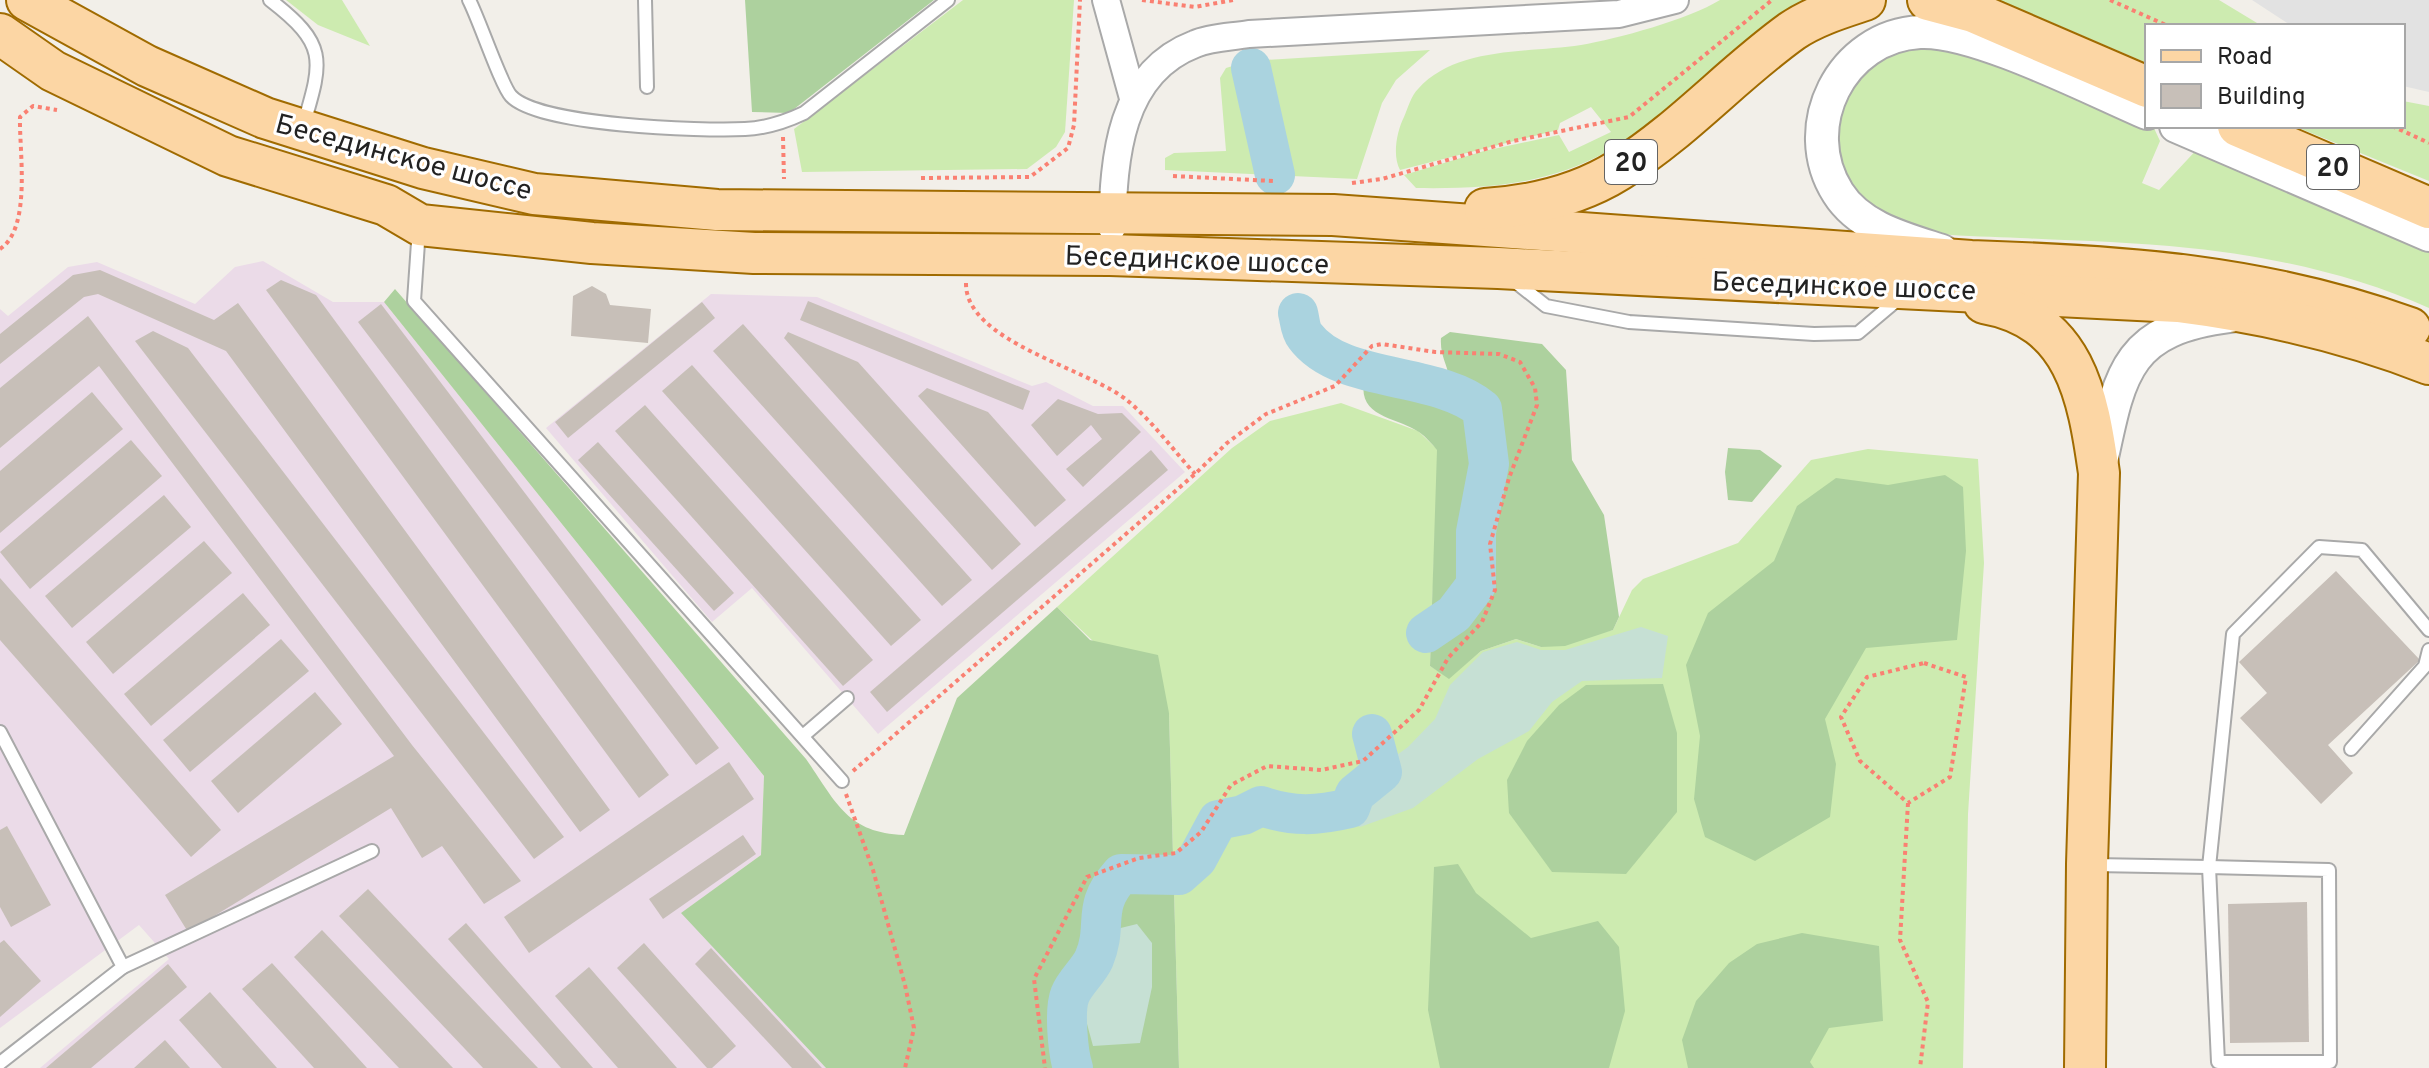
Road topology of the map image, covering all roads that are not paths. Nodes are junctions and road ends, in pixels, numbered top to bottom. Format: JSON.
{"nodes":[{"id":1,"x":27,"y":0,"type":"edge"},
{"id":2,"x":270,"y":0,"type":"edge"},
{"id":3,"x":469,"y":0,"type":"edge"},
{"id":4,"x":645,"y":0,"type":"edge"},
{"id":5,"x":948,"y":0,"type":"edge"},
{"id":6,"x":1106,"y":0,"type":"edge"},
{"id":7,"x":1675,"y":0,"type":"edge"},
{"id":8,"x":1865,"y":0,"type":"edge"},
{"id":9,"x":1928,"y":0,"type":"edge"},
{"id":10,"x":1541,"y":9,"type":"edge"},
{"id":11,"x":0,"y":34,"type":"edge"},
{"id":12,"x":2145,"y":86,"type":"edge"},
{"id":13,"x":647,"y":87,"type":"dead end"},
{"id":14,"x":1133,"y":98,"type":"junction"},
{"id":15,"x":2145,"y":112,"type":"edge"},
{"id":16,"x":2181,"y":128,"type":"edge"},
{"id":17,"x":2243,"y":128,"type":"edge"},
{"id":18,"x":302,"y":130,"type":"junction"},
{"id":19,"x":1363,"y":202,"type":"junction"},
{"id":20,"x":2429,"y":208,"type":"edge"},
{"id":21,"x":1112,"y":212,"type":"junction"},
{"id":22,"x":420,"y":225,"type":"junction"},
{"id":23,"x":2429,"y":235,"type":"edge"},
{"id":24,"x":1110,"y":255,"type":"junction"},
{"id":25,"x":1971,"y":261,"type":"junction"},
{"id":26,"x":1916,"y":291,"type":"junction"},
{"id":27,"x":2255,"y":312,"type":"junction"},
{"id":28,"x":2429,"y":335,"type":"edge"},
{"id":29,"x":2429,"y":364,"type":"edge"},
{"id":30,"x":2099,"y":473,"type":"junction"},
{"id":31,"x":2429,"y":630,"type":"edge"},
{"id":32,"x":2429,"y":650,"type":"edge"},
{"id":33,"x":847,"y":698,"type":"dead end"},
{"id":34,"x":0,"y":732,"type":"edge"},
{"id":35,"x":804,"y":735,"type":"junction"},
{"id":36,"x":2351,"y":749,"type":"dead end"},
{"id":37,"x":842,"y":781,"type":"road end"},
{"id":38,"x":372,"y":851,"type":"dead end"},
{"id":39,"x":2087,"y":864,"type":"junction"},
{"id":40,"x":2209,"y":867,"type":"junction"},
{"id":41,"x":123,"y":967,"type":"junction"},
{"id":42,"x":0,"y":1063,"type":"edge"},
{"id":43,"x":2085,"y":1068,"type":"edge"}],
"edges":[{"from":1,"to":18,"type":"main road","name":"Бесединское шоссе"},
{"from":2,"to":18,"type":"lane"},
{"from":3,"to":5,"type":"lane"},
{"from":4,"to":13,"type":"lane"},
{"from":6,"to":14,"type":"street"},
{"from":7,"to":10,"type":"street"},
{"from":8,"to":19,"type":"main road","number":"20"},
{"from":9,"to":12,"type":"main road"},
{"from":10,"to":14,"type":"street"},
{"from":11,"to":22,"type":"main road","name":"Бесединское шоссе"},
{"from":14,"to":21,"type":"street"},
{"from":15,"to":25,"type":"street"},
{"from":16,"to":23,"type":"street"},
{"from":17,"to":20,"type":"main road","number":"20"},
{"from":18,"to":21,"type":"main road","name":"Бесединское шоссе"},
{"from":19,"to":21,"type":"main road","name":"Бесединское шоссе"},
{"from":19,"to":25,"type":"main road","name":"Бесединское шоссе"},
{"from":21,"to":24,"type":"street"},
{"from":22,"to":24,"type":"main road","name":"Бесединское шоссе"},
{"from":22,"to":35,"type":"lane"},
{"from":24,"to":26,"type":"main road","name":"Бесединское шоссе"},
{"from":25,"to":28,"type":"main road","name":"Бесединское шоссе"},
{"from":26,"to":27,"type":"main road","name":"Бесединское шоссе"},
{"from":26,"to":30,"type":"main road"},
{"from":27,"to":29,"type":"main road","name":"Бесединское шоссе"},
{"from":27,"to":30,"type":"street"},
{"from":30,"to":39,"type":"main road"},
{"from":31,"to":40,"type":"lane"},
{"from":32,"to":36,"type":"lane"},
{"from":33,"to":35,"type":"lane"},
{"from":34,"to":41,"type":"lane"},
{"from":35,"to":37,"type":"lane"},
{"from":38,"to":41,"type":"lane"},
{"from":39,"to":40,"type":"lane"},
{"from":39,"to":43,"type":"main road"},
{"from":40,"to":40,"type":"lane"},
{"from":41,"to":42,"type":"lane"}]}
